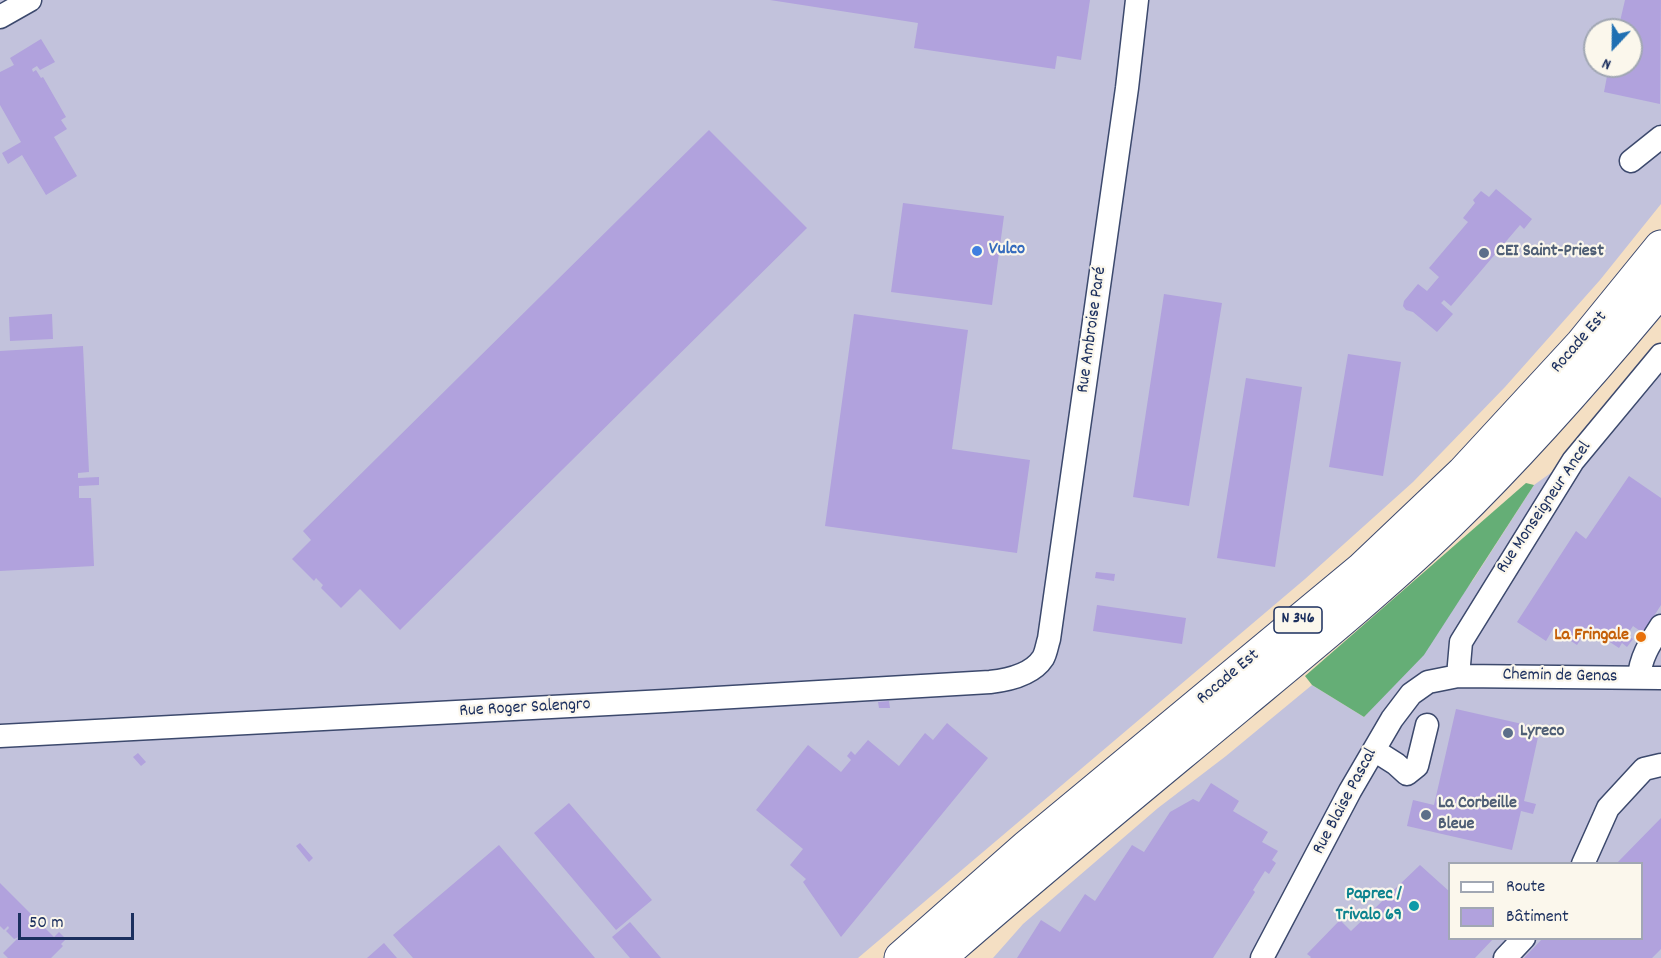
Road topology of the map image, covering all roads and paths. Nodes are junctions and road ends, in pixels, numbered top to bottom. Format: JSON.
{"nodes":[{"id":1,"x":30,"y":0,"type":"edge"},
{"id":2,"x":1137,"y":0,"type":"edge"},
{"id":3,"x":0,"y":17,"type":"edge"},
{"id":4,"x":1661,"y":137,"type":"edge"},
{"id":5,"x":1631,"y":161,"type":"dead end"},
{"id":6,"x":1661,"y":247,"type":"edge"},
{"id":7,"x":1661,"y":289,"type":"edge"},
{"id":8,"x":1661,"y":355,"type":"edge"},
{"id":9,"x":1661,"y":626,"type":"edge"},
{"id":10,"x":1043,"y":658,"type":"joint"},
{"id":11,"x":1458,"y":676,"type":"junction"},
{"id":12,"x":1650,"y":678,"type":"edge"},
{"id":13,"x":1427,"y":725,"type":"dead end"},
{"id":14,"x":0,"y":736,"type":"edge"},
{"id":15,"x":1374,"y":750,"type":"junction"},
{"id":16,"x":1661,"y":765,"type":"edge"},
{"id":17,"x":1584,"y":862,"type":"edge"},
{"id":18,"x":1523,"y":940,"type":"edge"},
{"id":19,"x":901,"y":958,"type":"edge"},
{"id":20,"x":939,"y":958,"type":"edge"},
{"id":21,"x":1262,"y":958,"type":"edge"},
{"id":22,"x":1505,"y":958,"type":"edge"}],
"edges":[{"from":1,"to":3,"type":"street"},
{"from":2,"to":10,"type":"street","name":"Rue Ambroise Paré"},
{"from":4,"to":5,"type":"street"},
{"from":6,"to":19,"type":"highway","name":"Rocade Est","number":"N 346"},
{"from":7,"to":20,"type":"highway","name":"Rocade Est","number":"N 346"},
{"from":8,"to":11,"type":"street","name":"Rue Monseigneur Ancel"},
{"from":9,"to":12,"type":"street"},
{"from":10,"to":14,"type":"street","name":"Rue Roger Salengro"},
{"from":11,"to":12,"type":"street","name":"Chemin de Genas"},
{"from":11,"to":15,"type":"street","name":"Rue Blaise Pascal"},
{"from":13,"to":15,"type":"street"},
{"from":15,"to":21,"type":"street","name":"Rue Blaise Pascal"},
{"from":16,"to":17,"type":"street"},
{"from":18,"to":22,"type":"street"}]}
